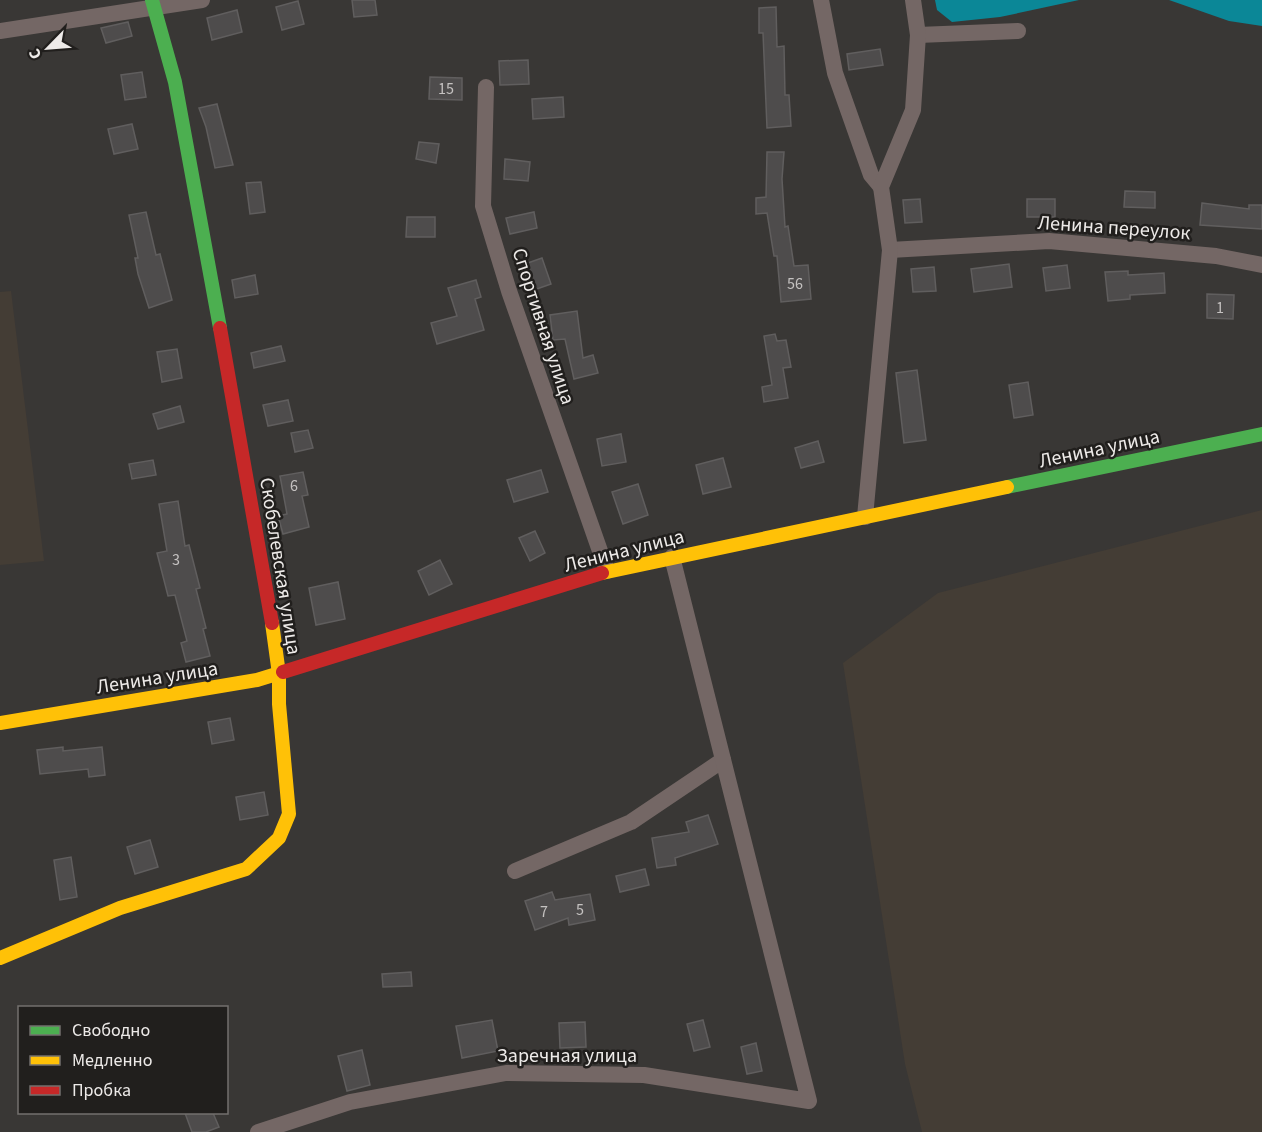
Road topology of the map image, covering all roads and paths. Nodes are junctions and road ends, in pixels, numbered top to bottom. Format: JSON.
{"nodes":[{"id":1,"x":202,"y":0,"type":"edge"},
{"id":2,"x":821,"y":0,"type":"edge"},
{"id":3,"x":913,"y":0,"type":"edge"},
{"id":4,"x":153,"y":4,"type":"edge"},
{"id":5,"x":0,"y":31,"type":"edge"},
{"id":6,"x":1018,"y":31,"type":"dead end"},
{"id":7,"x":918,"y":35,"type":"junction"},
{"id":8,"x":486,"y":87,"type":"dead end"},
{"id":9,"x":881,"y":187,"type":"junction"},
{"id":10,"x":890,"y":250,"type":"junction"},
{"id":11,"x":1262,"y":265,"type":"edge"},
{"id":12,"x":1262,"y":434,"type":"edge"},
{"id":13,"x":865,"y":517,"type":"junction"},
{"id":14,"x":672,"y":557,"type":"junction"},
{"id":15,"x":607,"y":571,"type":"junction"},
{"id":16,"x":279,"y":674,"type":"junction"},
{"id":17,"x":0,"y":723,"type":"edge"},
{"id":18,"x":723,"y":760,"type":"junction"},
{"id":19,"x":515,"y":871,"type":"dead end"},
{"id":20,"x":0,"y":958,"type":"edge"},
{"id":21,"x":258,"y":1132,"type":"edge"}],
"edges":[{"from":1,"to":4,"type":"street"},
{"from":2,"to":9,"type":"street"},
{"from":3,"to":7,"type":"street"},
{"from":4,"to":5,"type":"street"},
{"from":4,"to":16,"type":"street","name":"Скобелевская улица"},
{"from":6,"to":7,"type":"street"},
{"from":7,"to":9,"type":"street"},
{"from":8,"to":15,"type":"street","name":"Спортивная улица"},
{"from":9,"to":10,"type":"street"},
{"from":10,"to":11,"type":"street","name":"Ленина переулок"},
{"from":10,"to":13,"type":"street"},
{"from":12,"to":13,"type":"street","name":"Ленина улица"},
{"from":13,"to":14,"type":"street","name":"Ленина улица"},
{"from":14,"to":15,"type":"street","name":"Ленина улица"},
{"from":14,"to":18,"type":"street"},
{"from":15,"to":16,"type":"street","name":"Ленина улица"},
{"from":16,"to":17,"type":"street","name":"Ленина улица"},
{"from":16,"to":20,"type":"street","name":"Скобелевская улица"},
{"from":18,"to":19,"type":"street"},
{"from":18,"to":21,"type":"street","name":"Заречная улица"}]}
